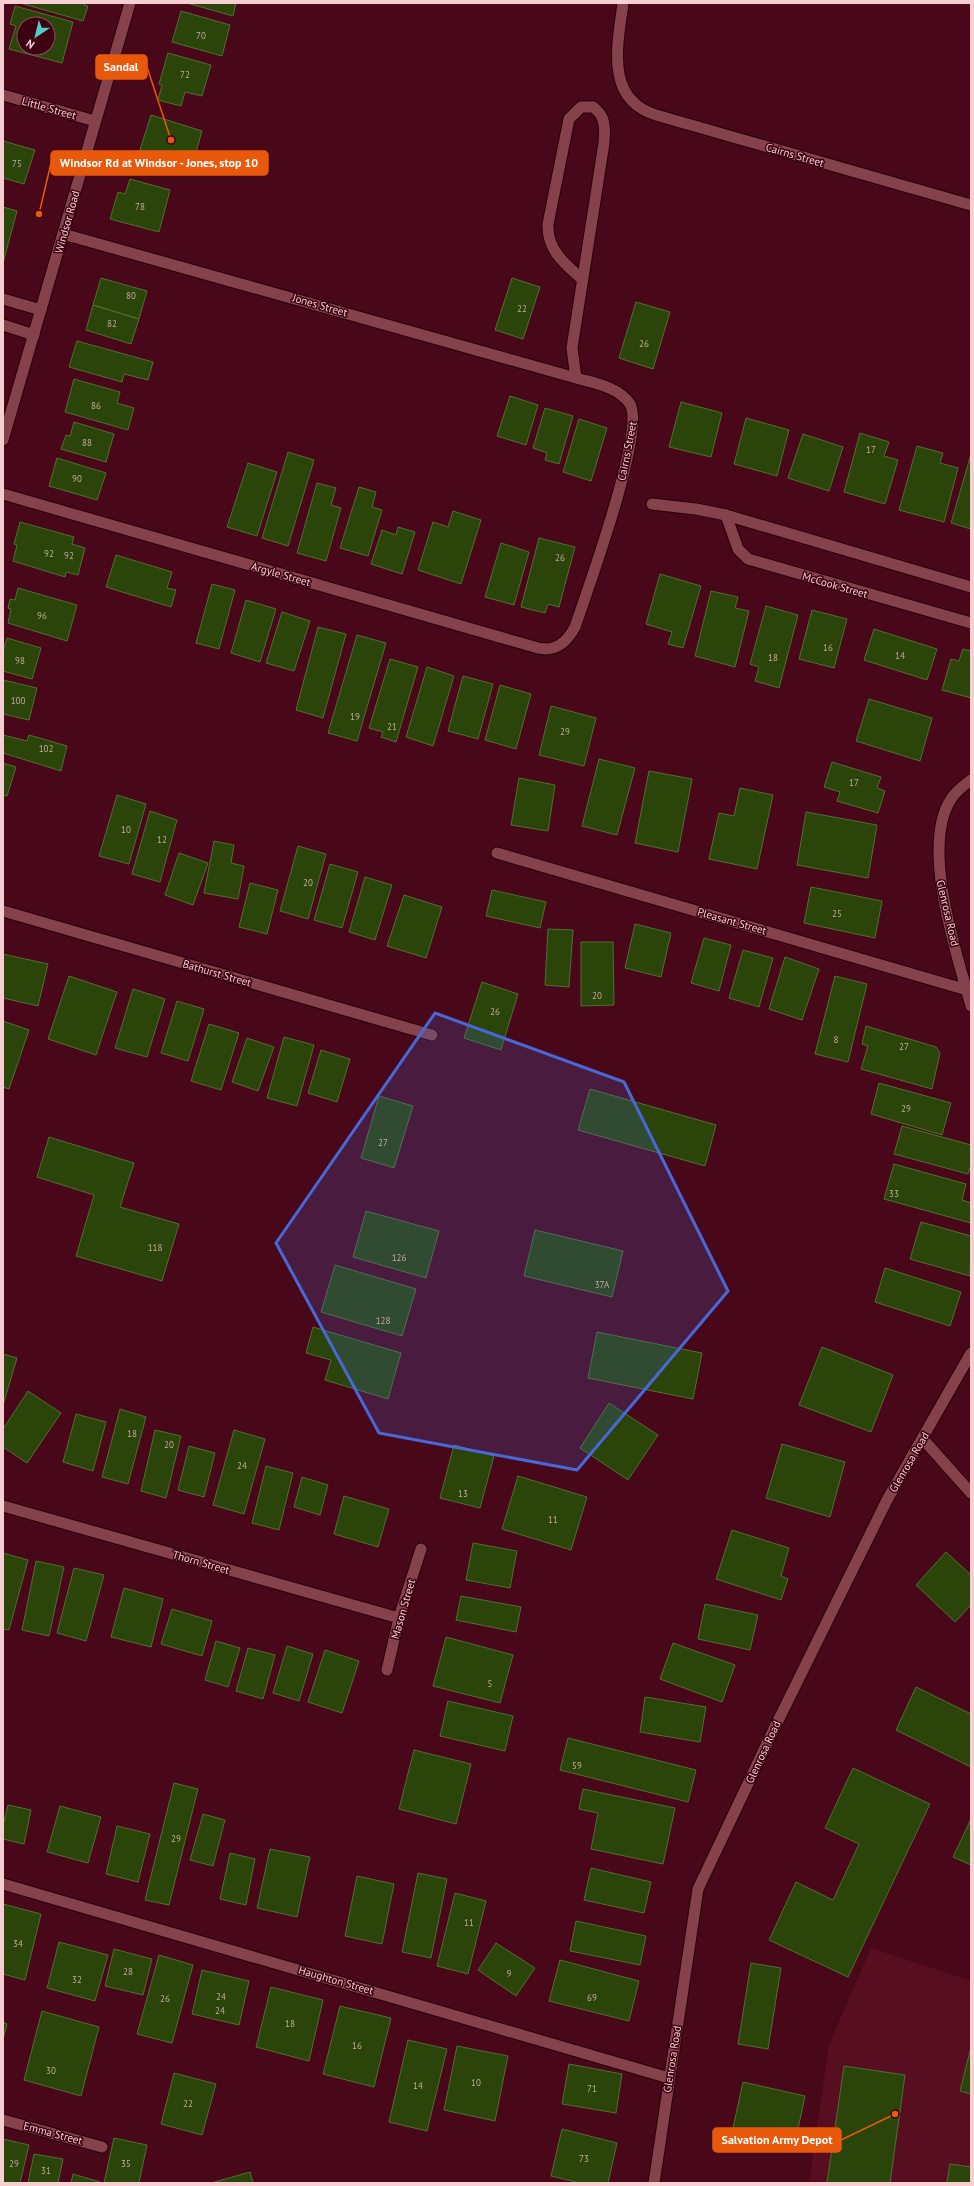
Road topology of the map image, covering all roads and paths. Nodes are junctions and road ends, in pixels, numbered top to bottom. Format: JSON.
{"nodes":[{"id":1,"x":130,"y":3,"type":"edge"},
{"id":2,"x":623,"y":3,"type":"edge"},
{"id":3,"x":3,"y":95,"type":"edge"},
{"id":4,"x":95,"y":121,"type":"junction"},
{"id":5,"x":971,"y":205,"type":"edge"},
{"id":6,"x":63,"y":234,"type":"junction"},
{"id":7,"x":582,"y":279,"type":"junction"},
{"id":8,"x":3,"y":300,"type":"edge"},
{"id":9,"x":41,"y":310,"type":"junction"},
{"id":10,"x":3,"y":324,"type":"edge"},
{"id":11,"x":34,"y":335,"type":"junction"},
{"id":12,"x":576,"y":378,"type":"junction"},
{"id":13,"x":3,"y":440,"type":"edge"},
{"id":14,"x":3,"y":494,"type":"edge"},
{"id":15,"x":652,"y":504,"type":"dead end"},
{"id":16,"x":726,"y":515,"type":"junction"},
{"id":17,"x":971,"y":587,"type":"edge"},
{"id":18,"x":971,"y":623,"type":"edge"},
{"id":19,"x":558,"y":646,"type":"joint"},
{"id":20,"x":971,"y":780,"type":"edge"},
{"id":21,"x":497,"y":853,"type":"dead end"},
{"id":22,"x":3,"y":911,"type":"edge"},
{"id":23,"x":967,"y":990,"type":"junction"},
{"id":24,"x":971,"y":1006,"type":"edge"},
{"id":25,"x":432,"y":1035,"type":"dead end"},
{"id":26,"x":971,"y":1354,"type":"edge"},
{"id":27,"x":922,"y":1438,"type":"junction"},
{"id":28,"x":971,"y":1493,"type":"edge"},
{"id":29,"x":3,"y":1506,"type":"edge"},
{"id":30,"x":421,"y":1548,"type":"dead end"},
{"id":31,"x":399,"y":1618,"type":"junction"},
{"id":32,"x":386,"y":1670,"type":"dead end"},
{"id":33,"x":3,"y":1884,"type":"edge"},
{"id":34,"x":669,"y":2078,"type":"junction"},
{"id":35,"x":3,"y":2120,"type":"edge"},
{"id":36,"x":102,"y":2147,"type":"dead end"},
{"id":37,"x":654,"y":2183,"type":"edge"}],
"edges":[{"from":1,"to":4,"type":"street","name":"Windsor Road"},
{"from":2,"to":5,"type":"street","name":"Cairns Street"},
{"from":3,"to":4,"type":"street","name":"Little Street"},
{"from":4,"to":6,"type":"street","name":"Windsor Road"},
{"from":6,"to":9,"type":"street","name":"Windsor Road"},
{"from":6,"to":12,"type":"street","name":"Jones Street"},
{"from":7,"to":7,"type":"street"},
{"from":7,"to":12,"type":"street"},
{"from":8,"to":9,"type":"street"},
{"from":9,"to":11,"type":"street","name":"Windsor Road"},
{"from":10,"to":11,"type":"street"},
{"from":11,"to":13,"type":"street","name":"Windsor Road"},
{"from":12,"to":19,"type":"street","name":"Cairns Street"},
{"from":14,"to":19,"type":"street","name":"Argyle Street"},
{"from":15,"to":16,"type":"street"},
{"from":16,"to":17,"type":"street"},
{"from":16,"to":18,"type":"street","name":"McCook Street"},
{"from":20,"to":23,"type":"street","name":"Glenrosa Road"},
{"from":21,"to":23,"type":"street","name":"Pleasant Street"},
{"from":22,"to":25,"type":"street","name":"Bathurst Street"},
{"from":23,"to":24,"type":"street","name":"Glenrosa Road"},
{"from":26,"to":27,"type":"street","name":"Glenrosa Road"},
{"from":27,"to":28,"type":"street"},
{"from":27,"to":34,"type":"street","name":"Glenrosa Road"},
{"from":29,"to":31,"type":"street","name":"Thorn Street"},
{"from":30,"to":31,"type":"street","name":"Mason Street"},
{"from":31,"to":32,"type":"street","name":"Mason Street"},
{"from":33,"to":34,"type":"street","name":"Haughton Street"},
{"from":34,"to":37,"type":"street","name":"Glenrosa Road"},
{"from":35,"to":36,"type":"street","name":"Emma Street"}]}
